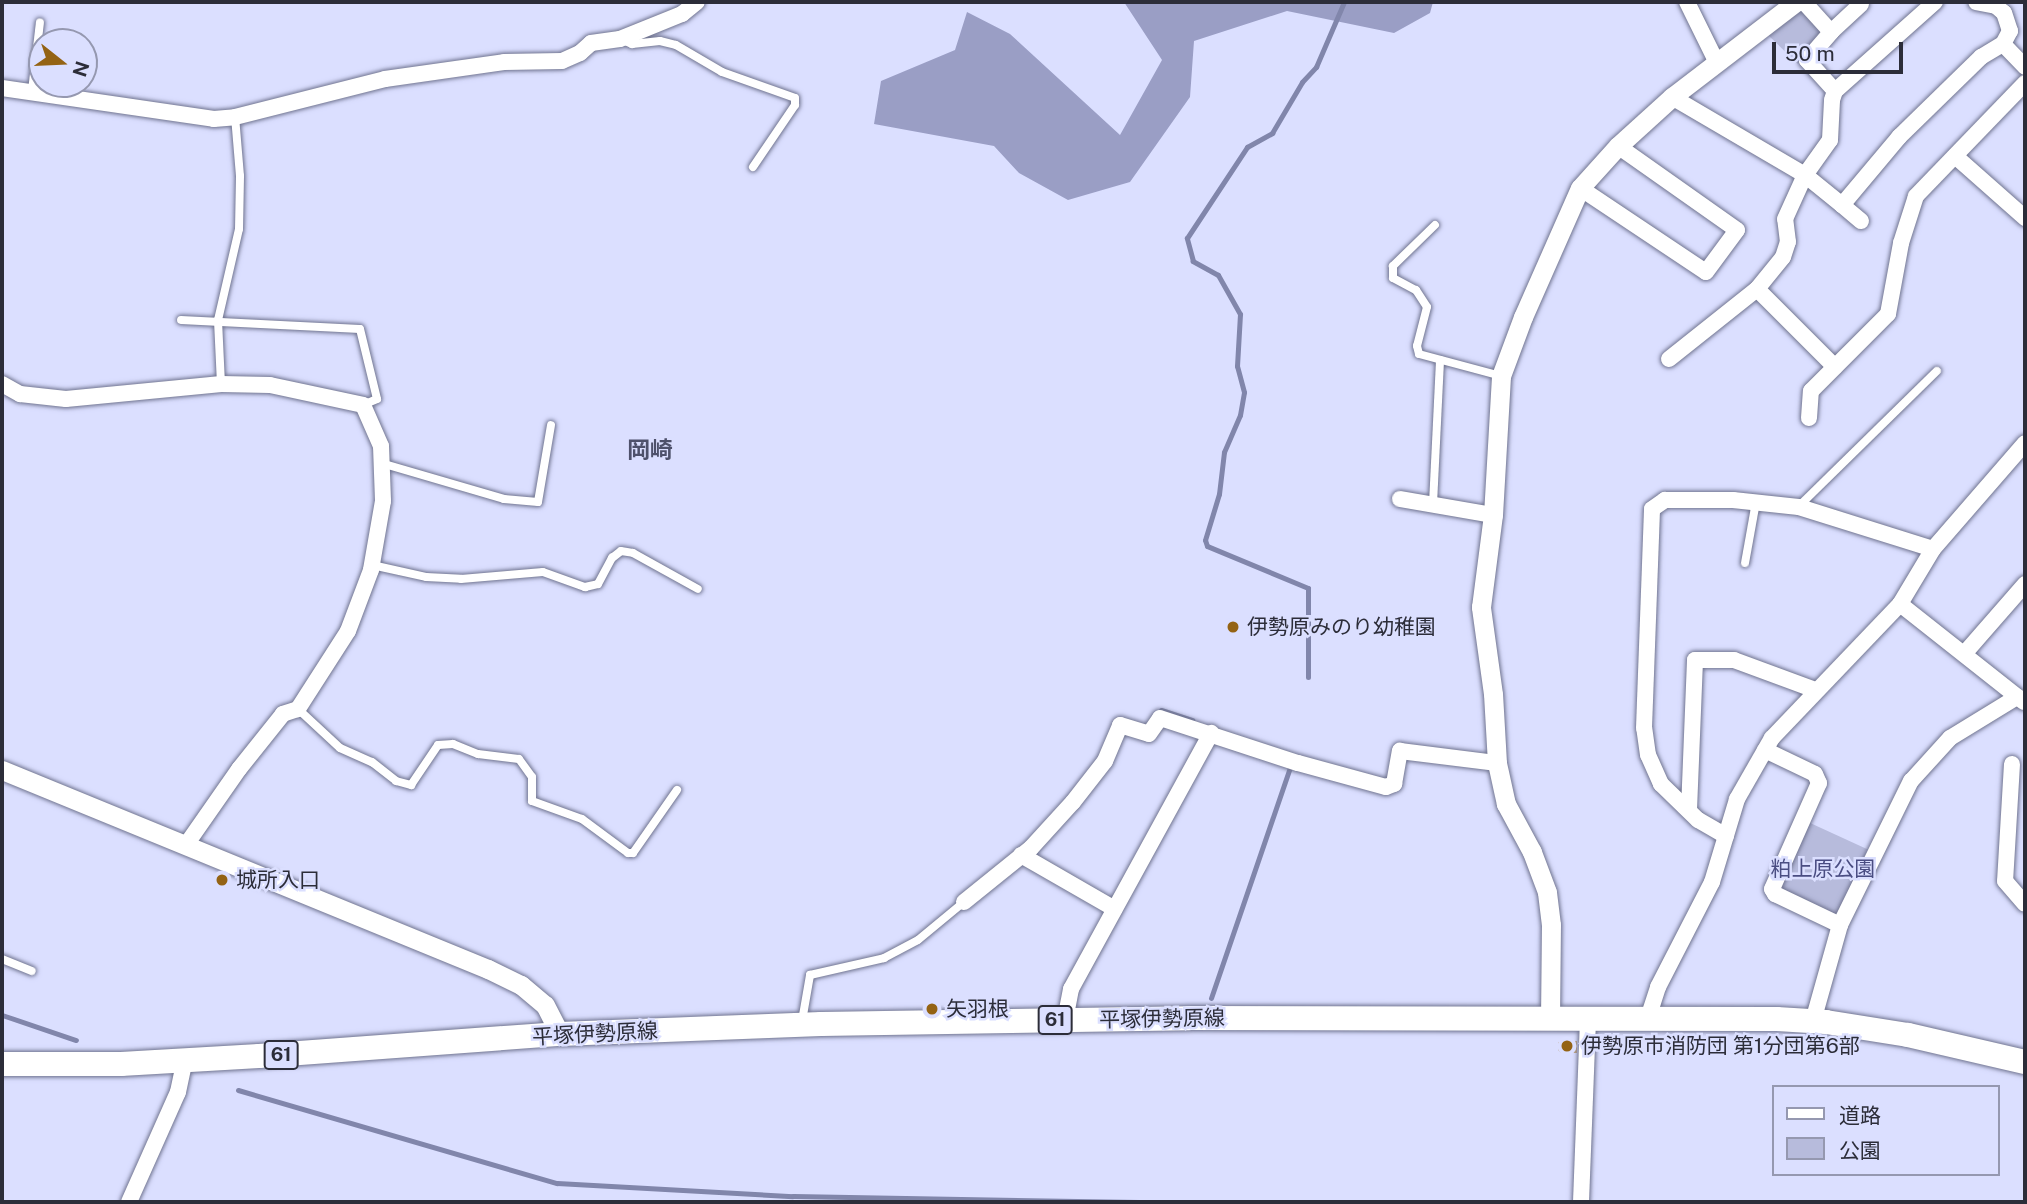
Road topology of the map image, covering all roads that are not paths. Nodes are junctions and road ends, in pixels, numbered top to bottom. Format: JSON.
{"nodes":[{"id":1,"x":697,"y":2,"type":"edge"},
{"id":2,"x":1687,"y":2,"type":"edge"},
{"id":3,"x":1796,"y":2,"type":"edge"},
{"id":4,"x":1804,"y":2,"type":"edge"},
{"id":5,"x":1935,"y":2,"type":"edge"},
{"id":6,"x":1976,"y":2,"type":"edge"},
{"id":7,"x":1861,"y":4,"type":"dead end"},
{"id":8,"x":40,"y":22,"type":"dead end"},
{"id":9,"x":39,"y":28,"type":"edge"},
{"id":10,"x":1831,"y":32,"type":"junction"},
{"id":11,"x":620,"y":38,"type":"junction"},
{"id":12,"x":2003,"y":44,"type":"junction"},
{"id":13,"x":1717,"y":63,"type":"junction"},
{"id":14,"x":2025,"y":67,"type":"edge"},
{"id":15,"x":2025,"y":83,"type":"edge"},
{"id":16,"x":2,"y":88,"type":"edge"},
{"id":17,"x":28,"y":91,"type":"edge"},
{"id":18,"x":1835,"y":91,"type":"junction"},
{"id":19,"x":1672,"y":97,"type":"junction"},
{"id":20,"x":78,"y":98,"type":"edge"},
{"id":21,"x":235,"y":117,"type":"junction"},
{"id":22,"x":1618,"y":146,"type":"junction"},
{"id":23,"x":1955,"y":156,"type":"junction"},
{"id":24,"x":753,"y":167,"type":"dead end"},
{"id":25,"x":1805,"y":175,"type":"junction"},
{"id":26,"x":1580,"y":188,"type":"junction"},
{"id":27,"x":1842,"y":205,"type":"junction"},
{"id":28,"x":2025,"y":218,"type":"edge"},
{"id":29,"x":1861,"y":220,"type":"dead end"},
{"id":30,"x":1435,"y":225,"type":"dead end"},
{"id":31,"x":1756,"y":289,"type":"junction"},
{"id":32,"x":181,"y":320,"type":"dead end"},
{"id":33,"x":218,"y":320,"type":"junction"},
{"id":34,"x":1669,"y":359,"type":"dead end"},
{"id":35,"x":1440,"y":360,"type":"junction"},
{"id":36,"x":1835,"y":367,"type":"junction"},
{"id":37,"x":1937,"y":371,"type":"dead end"},
{"id":38,"x":1502,"y":376,"type":"junction"},
{"id":39,"x":2,"y":384,"type":"edge"},
{"id":40,"x":221,"y":384,"type":"junction"},
{"id":41,"x":363,"y":405,"type":"junction"},
{"id":42,"x":1809,"y":418,"type":"dead end"},
{"id":43,"x":551,"y":425,"type":"dead end"},
{"id":44,"x":2025,"y":443,"type":"edge"},
{"id":45,"x":381,"y":463,"type":"junction"},
{"id":46,"x":1400,"y":499,"type":"dead end"},
{"id":47,"x":1756,"y":502,"type":"junction"},
{"id":48,"x":1433,"y":504,"type":"junction"},
{"id":49,"x":1799,"y":507,"type":"junction"},
{"id":50,"x":1493,"y":515,"type":"junction"},
{"id":51,"x":1933,"y":549,"type":"junction"},
{"id":52,"x":1745,"y":563,"type":"dead end"},
{"id":53,"x":372,"y":565,"type":"junction"},
{"id":54,"x":2025,"y":584,"type":"edge"},
{"id":55,"x":698,"y":589,"type":"dead end"},
{"id":56,"x":1900,"y":604,"type":"junction"},
{"id":57,"x":1964,"y":654,"type":"junction"},
{"id":58,"x":1815,"y":690,"type":"junction"},
{"id":59,"x":2021,"y":699,"type":"edge"},
{"id":60,"x":298,"y":709,"type":"junction"},
{"id":61,"x":1211,"y":733,"type":"junction"},
{"id":62,"x":1766,"y":750,"type":"junction"},
{"id":63,"x":1497,"y":763,"type":"junction"},
{"id":64,"x":2,"y":770,"type":"edge"},
{"id":65,"x":2016,"y":772,"type":"edge"},
{"id":66,"x":677,"y":790,"type":"dead end"},
{"id":67,"x":1689,"y":810,"type":"junction"},
{"id":68,"x":1726,"y":836,"type":"junction"},
{"id":69,"x":186,"y":845,"type":"junction"},
{"id":70,"x":1021,"y":855,"type":"junction"},
{"id":71,"x":964,"y":902,"type":"joint"},
{"id":72,"x":2025,"y":904,"type":"edge"},
{"id":73,"x":1115,"y":909,"type":"junction"},
{"id":74,"x":1840,"y":925,"type":"junction"},
{"id":75,"x":2,"y":959,"type":"edge"},
{"id":76,"x":32,"y":971,"type":"dead end"},
{"id":77,"x":1648,"y":1018,"type":"junction"},
{"id":78,"x":1550,"y":1019,"type":"junction"},
{"id":79,"x":1588,"y":1019,"type":"junction"},
{"id":80,"x":1065,"y":1020,"type":"junction"},
{"id":81,"x":1813,"y":1021,"type":"junction"},
{"id":82,"x":801,"y":1025,"type":"junction"},
{"id":83,"x":560,"y":1034,"type":"junction"},
{"id":84,"x":185,"y":1060,"type":"junction"},
{"id":85,"x":2025,"y":1062,"type":"edge"},
{"id":86,"x":2,"y":1064,"type":"edge"},
{"id":87,"x":130,"y":1202,"type":"edge"},
{"id":88,"x":1581,"y":1202,"type":"edge"}],
"edges":[{"from":1,"to":11,"type":"street"},
{"from":2,"to":13,"type":"street"},
{"from":3,"to":13,"type":"street"},
{"from":4,"to":10,"type":"street"},
{"from":5,"to":18,"type":"street"},
{"from":6,"to":12,"type":"street"},
{"from":7,"to":10,"type":"street"},
{"from":8,"to":9,"type":"lane"},
{"from":10,"to":18,"type":"street"},
{"from":11,"to":21,"type":"street"},
{"from":11,"to":24,"type":"lane"},
{"from":12,"to":14,"type":"street"},
{"from":12,"to":27,"type":"street"},
{"from":13,"to":19,"type":"street"},
{"from":15,"to":23,"type":"street"},
{"from":16,"to":17,"type":"street"},
{"from":18,"to":25,"type":"street"},
{"from":19,"to":22,"type":"street"},
{"from":19,"to":25,"type":"street"},
{"from":20,"to":21,"type":"street"},
{"from":21,"to":33,"type":"lane"},
{"from":22,"to":26,"type":"street"},
{"from":22,"to":26,"type":"street"},
{"from":23,"to":28,"type":"street"},
{"from":23,"to":36,"type":"street"},
{"from":25,"to":27,"type":"street"},
{"from":25,"to":31,"type":"street"},
{"from":26,"to":38,"type":"street"},
{"from":27,"to":29,"type":"street"},
{"from":30,"to":35,"type":"lane"},
{"from":31,"to":34,"type":"street"},
{"from":31,"to":36,"type":"street"},
{"from":32,"to":33,"type":"lane"},
{"from":33,"to":40,"type":"lane"},
{"from":33,"to":41,"type":"lane"},
{"from":35,"to":38,"type":"lane"},
{"from":35,"to":48,"type":"lane"},
{"from":36,"to":42,"type":"street"},
{"from":37,"to":49,"type":"lane"},
{"from":38,"to":50,"type":"street"},
{"from":39,"to":40,"type":"street"},
{"from":40,"to":41,"type":"street"},
{"from":41,"to":45,"type":"street"},
{"from":43,"to":45,"type":"lane"},
{"from":44,"to":51,"type":"street"},
{"from":45,"to":53,"type":"street"},
{"from":46,"to":48,"type":"street"},
{"from":47,"to":49,"type":"street"},
{"from":47,"to":52,"type":"lane"},
{"from":47,"to":67,"type":"street"},
{"from":48,"to":50,"type":"street"},
{"from":49,"to":51,"type":"street"},
{"from":50,"to":63,"type":"street"},
{"from":51,"to":56,"type":"street"},
{"from":53,"to":55,"type":"lane"},
{"from":53,"to":60,"type":"street"},
{"from":54,"to":57,"type":"street"},
{"from":56,"to":57,"type":"street"},
{"from":56,"to":58,"type":"street"},
{"from":57,"to":59,"type":"street"},
{"from":58,"to":62,"type":"street"},
{"from":58,"to":67,"type":"street"},
{"from":59,"to":74,"type":"street"},
{"from":60,"to":66,"type":"lane"},
{"from":60,"to":69,"type":"street"},
{"from":61,"to":63,"type":"street"},
{"from":61,"to":70,"type":"street"},
{"from":61,"to":73,"type":"street"},
{"from":62,"to":68,"type":"street"},
{"from":62,"to":74,"type":"street"},
{"from":63,"to":78,"type":"street"},
{"from":64,"to":69,"type":"street"},
{"from":65,"to":72,"type":"street"},
{"from":67,"to":68,"type":"street"},
{"from":68,"to":77,"type":"street"},
{"from":69,"to":83,"type":"street"},
{"from":70,"to":71,"type":"street"},
{"from":70,"to":73,"type":"street"},
{"from":71,"to":82,"type":"lane"},
{"from":73,"to":80,"type":"street"},
{"from":74,"to":81,"type":"street"},
{"from":75,"to":76,"type":"lane"},
{"from":77,"to":79,"type":"main road","name":"平塚伊勢原線","number":"61"},
{"from":77,"to":81,"type":"main road","name":"平塚伊勢原線","number":"61"},
{"from":78,"to":79,"type":"main road","name":"平塚伊勢原線","number":"61"},
{"from":78,"to":80,"type":"main road","name":"平塚伊勢原線","number":"61"},
{"from":79,"to":88,"type":"street"},
{"from":80,"to":82,"type":"main road","name":"平塚伊勢原線","number":"61"},
{"from":81,"to":85,"type":"main road","name":"平塚伊勢原線","number":"61"},
{"from":82,"to":83,"type":"main road","name":"平塚伊勢原線","number":"61"},
{"from":83,"to":84,"type":"main road","name":"平塚伊勢原線","number":"61"},
{"from":84,"to":86,"type":"main road","name":"平塚伊勢原線","number":"61"},
{"from":84,"to":87,"type":"street"}]}
